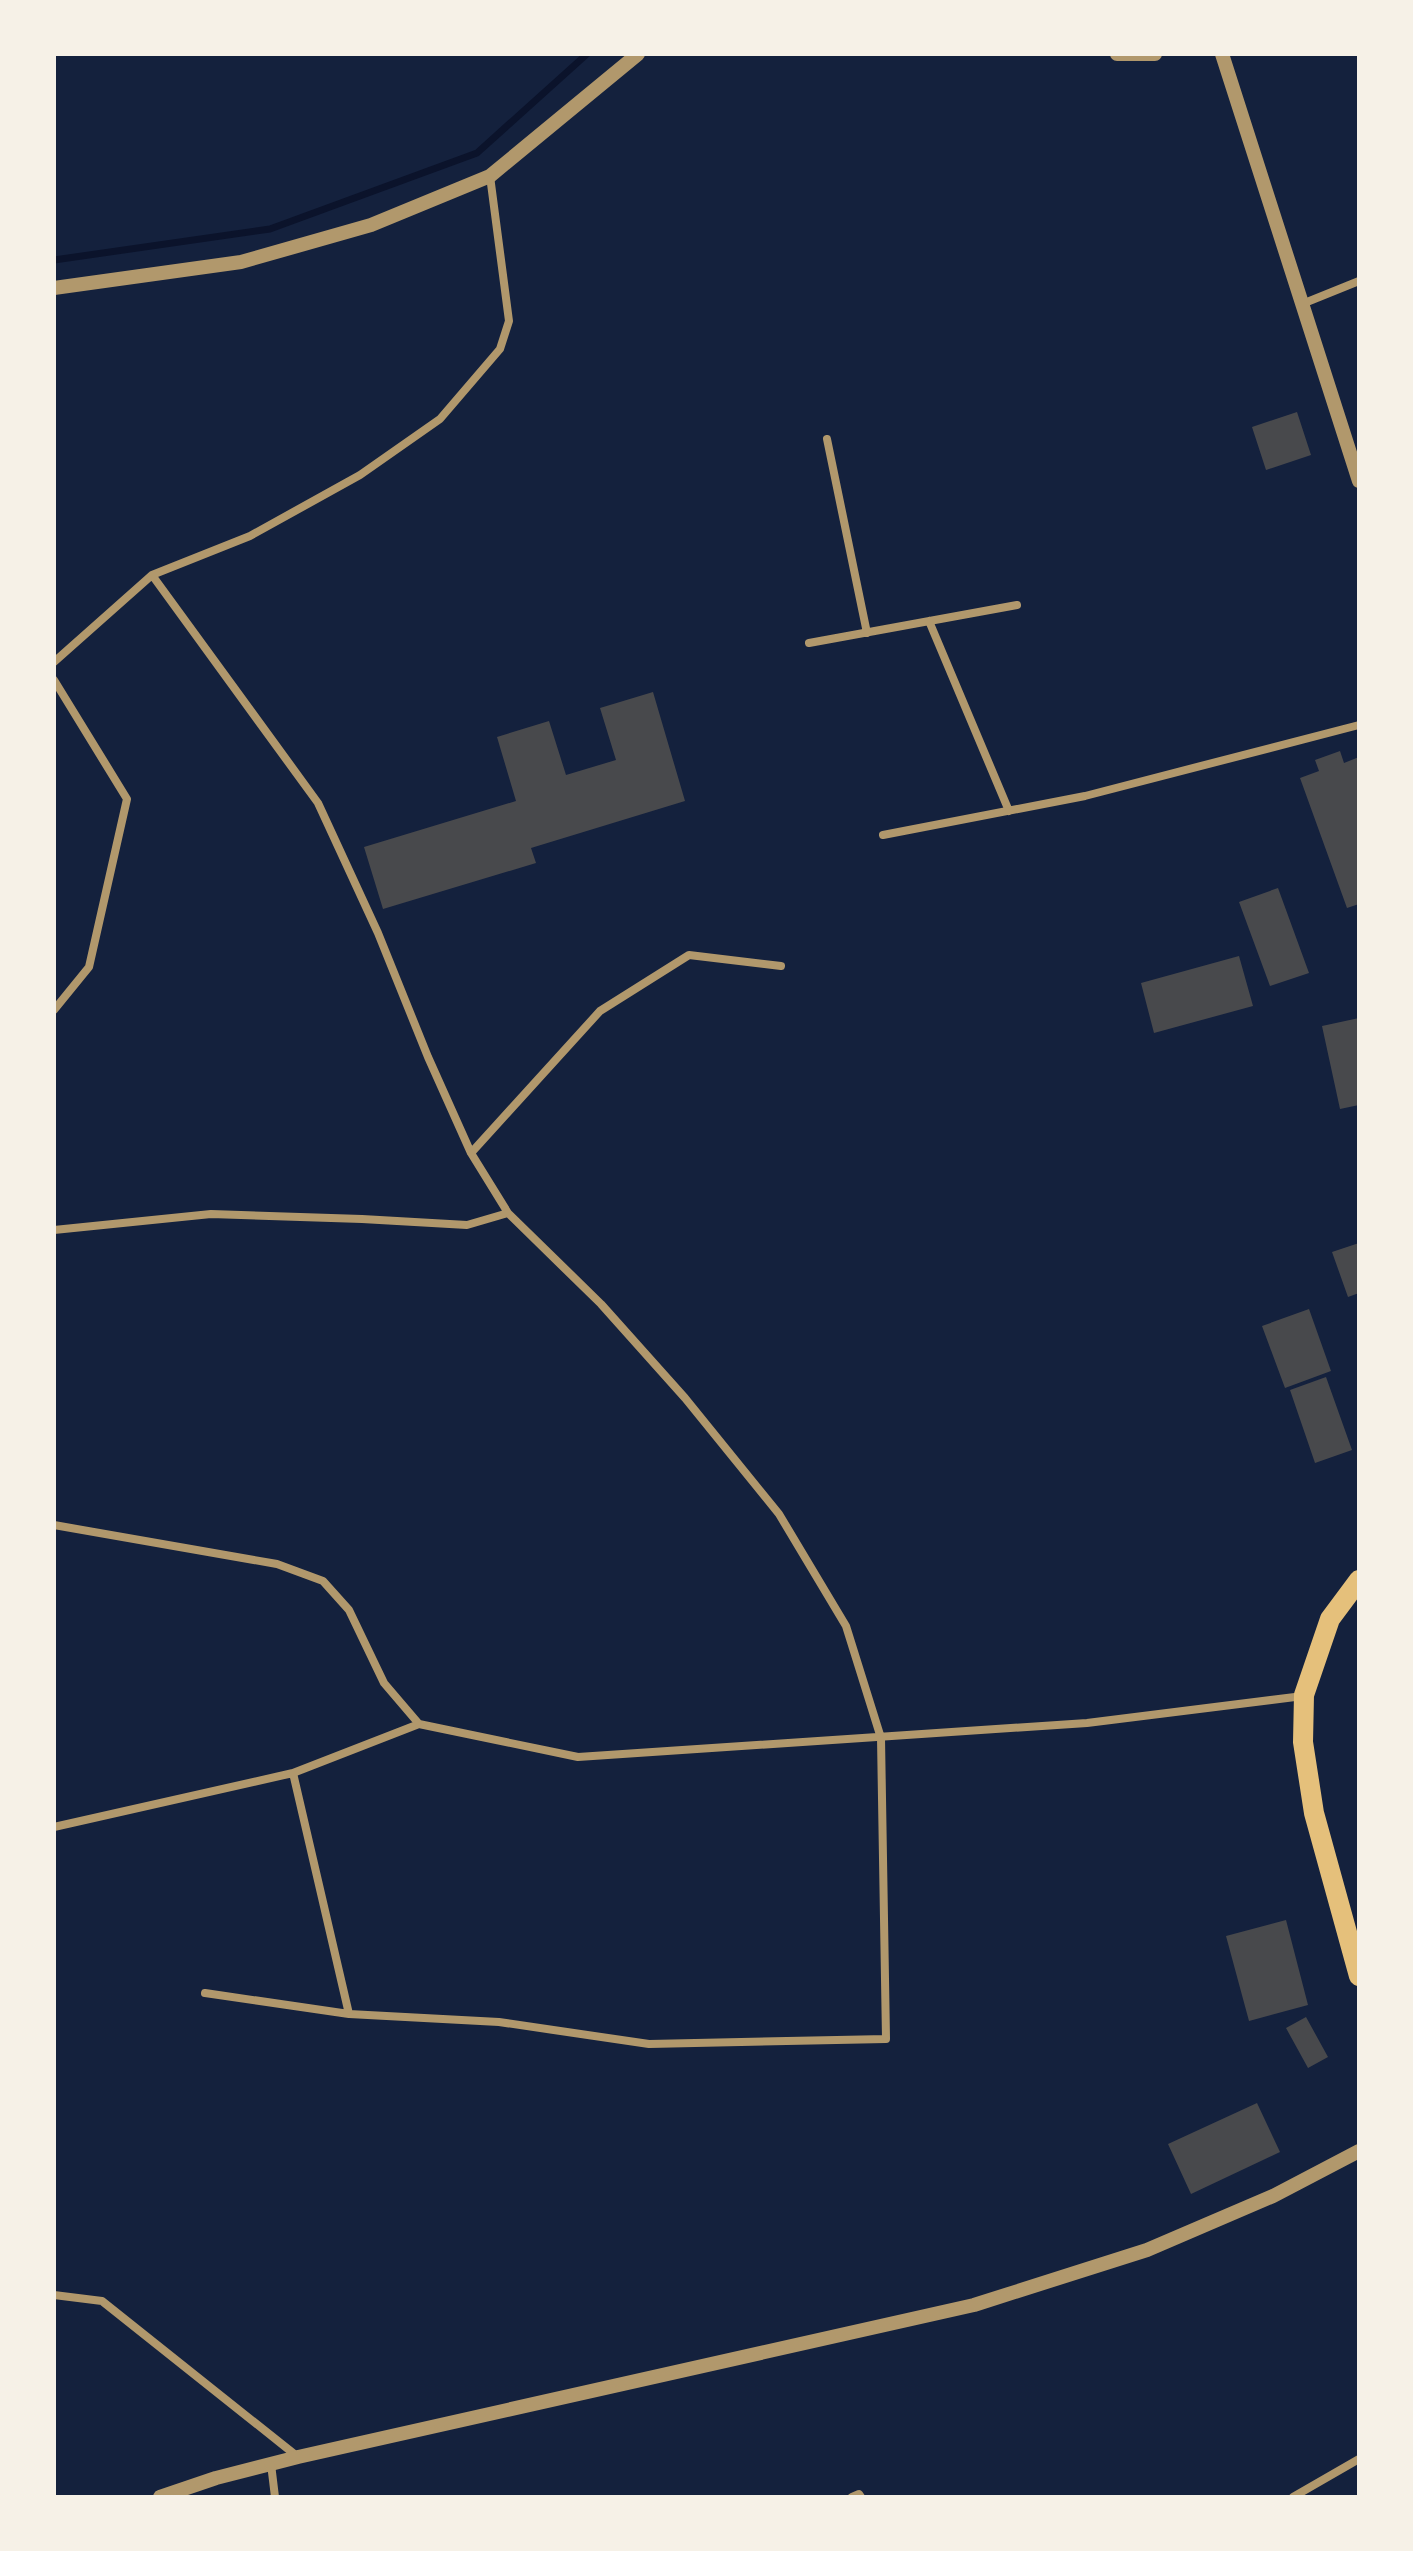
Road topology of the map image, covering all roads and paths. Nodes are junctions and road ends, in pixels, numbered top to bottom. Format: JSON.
{"nodes":[{"id":1,"x":638,"y":54,"type":"edge"},
{"id":2,"x":1117,"y":54,"type":"edge"},
{"id":3,"x":1155,"y":54,"type":"edge"},
{"id":4,"x":1222,"y":54,"type":"edge"},
{"id":5,"x":490,"y":176,"type":"junction"},
{"id":6,"x":1359,"y":281,"type":"edge"},
{"id":7,"x":54,"y":288,"type":"edge"},
{"id":8,"x":1302,"y":304,"type":"junction"},
{"id":9,"x":827,"y":439,"type":"dead end"},
{"id":10,"x":1359,"y":481,"type":"edge"},
{"id":11,"x":152,"y":575,"type":"junction"},
{"id":12,"x":1017,"y":605,"type":"dead end"},
{"id":13,"x":929,"y":621,"type":"junction"},
{"id":14,"x":867,"y":633,"type":"junction"},
{"id":15,"x":809,"y":643,"type":"dead end"},
{"id":16,"x":54,"y":662,"type":"edge"},
{"id":17,"x":54,"y":680,"type":"edge"},
{"id":18,"x":1359,"y":725,"type":"edge"},
{"id":19,"x":1009,"y":811,"type":"junction"},
{"id":20,"x":883,"y":835,"type":"dead end"},
{"id":21,"x":781,"y":966,"type":"dead end"},
{"id":22,"x":54,"y":1010,"type":"edge"},
{"id":23,"x":471,"y":1153,"type":"junction"},
{"id":24,"x":508,"y":1213,"type":"junction"},
{"id":25,"x":54,"y":1230,"type":"edge"},
{"id":26,"x":54,"y":1525,"type":"edge"},
{"id":27,"x":1359,"y":1580,"type":"edge"},
{"id":28,"x":1304,"y":1695,"type":"junction"},
{"id":29,"x":419,"y":1724,"type":"junction"},
{"id":30,"x":881,"y":1738,"type":"junction"},
{"id":31,"x":293,"y":1773,"type":"junction"},
{"id":32,"x":54,"y":1827,"type":"edge"},
{"id":33,"x":1359,"y":1976,"type":"edge"},
{"id":34,"x":205,"y":1993,"type":"dead end"},
{"id":35,"x":349,"y":2014,"type":"junction"},
{"id":36,"x":1359,"y":2151,"type":"edge"},
{"id":37,"x":54,"y":2295,"type":"edge"},
{"id":38,"x":298,"y":2457,"type":"junction"},
{"id":39,"x":1359,"y":2459,"type":"edge"},
{"id":40,"x":271,"y":2464,"type":"junction"},
{"id":41,"x":160,"y":2497,"type":"edge"},
{"id":42,"x":275,"y":2497,"type":"edge"},
{"id":43,"x":852,"y":2497,"type":"edge"},
{"id":44,"x":861,"y":2497,"type":"edge"},
{"id":45,"x":1293,"y":2497,"type":"edge"}],
"edges":[{"from":1,"to":5,"type":"street"},
{"from":2,"to":3,"type":"street"},
{"from":4,"to":8,"type":"street"},
{"from":5,"to":7,"type":"street"},
{"from":5,"to":11,"type":"street"},
{"from":6,"to":8,"type":"street"},
{"from":8,"to":10,"type":"street"},
{"from":9,"to":14,"type":"street"},
{"from":11,"to":16,"type":"street"},
{"from":11,"to":23,"type":"street"},
{"from":12,"to":13,"type":"street"},
{"from":13,"to":14,"type":"street"},
{"from":13,"to":19,"type":"street"},
{"from":14,"to":15,"type":"street"},
{"from":17,"to":22,"type":"street"},
{"from":18,"to":19,"type":"street"},
{"from":19,"to":20,"type":"street"},
{"from":21,"to":23,"type":"street"},
{"from":23,"to":24,"type":"street"},
{"from":24,"to":25,"type":"street"},
{"from":24,"to":30,"type":"street"},
{"from":26,"to":29,"type":"street"},
{"from":27,"to":28,"type":"main road"},
{"from":28,"to":30,"type":"street"},
{"from":28,"to":33,"type":"main road"},
{"from":29,"to":30,"type":"street"},
{"from":29,"to":31,"type":"street"},
{"from":30,"to":35,"type":"street"},
{"from":31,"to":32,"type":"street"},
{"from":31,"to":35,"type":"street"},
{"from":34,"to":35,"type":"street"},
{"from":36,"to":38,"type":"street"},
{"from":37,"to":38,"type":"street"},
{"from":38,"to":40,"type":"street"},
{"from":39,"to":45,"type":"street"},
{"from":40,"to":41,"type":"street"},
{"from":40,"to":42,"type":"street"},
{"from":43,"to":44,"type":"street"}]}
